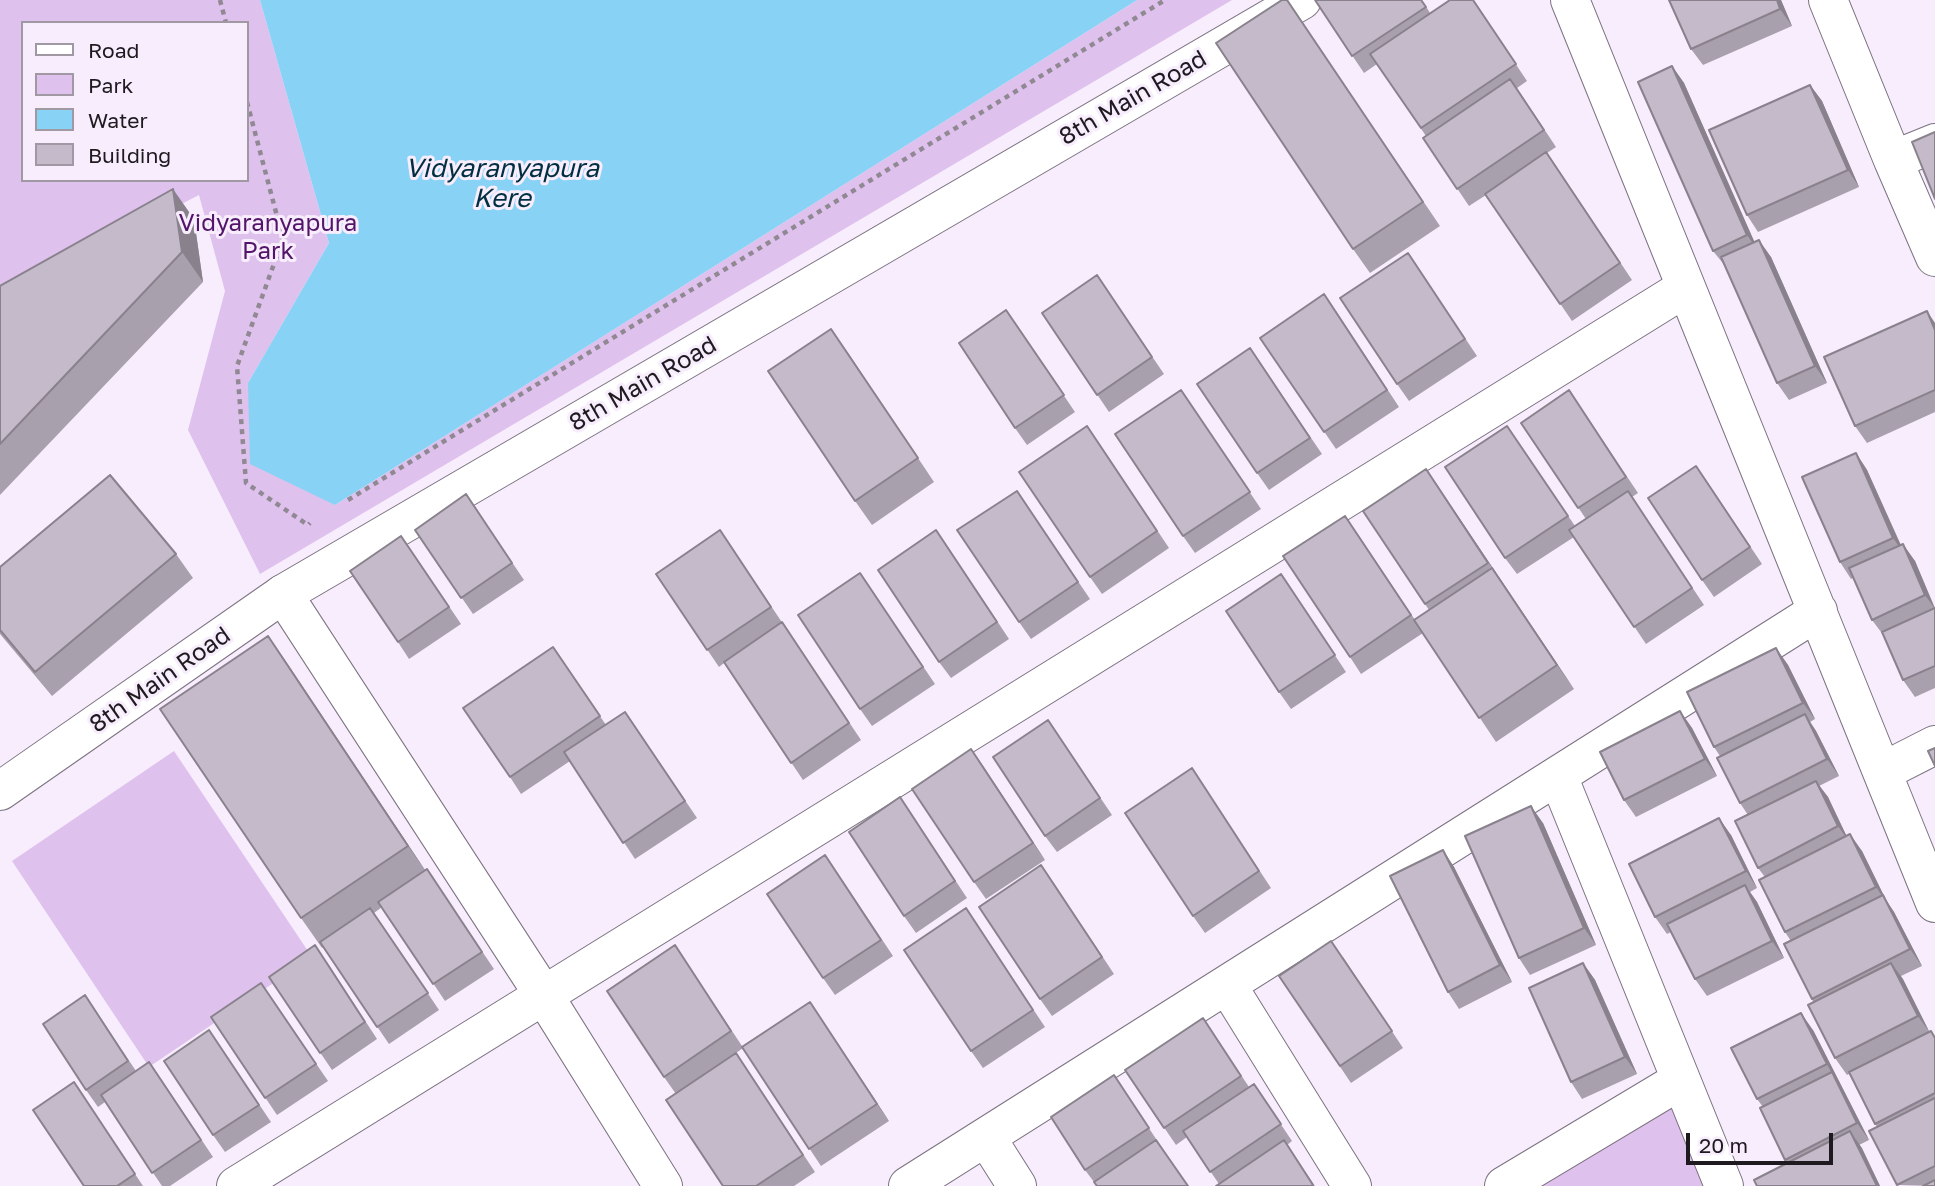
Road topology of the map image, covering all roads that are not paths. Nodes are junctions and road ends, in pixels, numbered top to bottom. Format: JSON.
{"nodes":[{"id":1,"x":1302,"y":0,"type":"edge"},
{"id":2,"x":1570,"y":0,"type":"edge"},
{"id":3,"x":1828,"y":0,"type":"edge"},
{"id":4,"x":1935,"y":143,"type":"edge"},
{"id":5,"x":1893,"y":160,"type":"junction"},
{"id":6,"x":1935,"y":257,"type":"edge"},
{"id":7,"x":1685,"y":288,"type":"junction"},
{"id":8,"x":282,"y":594,"type":"junction"},
{"id":9,"x":1818,"y":611,"type":"junction"},
{"id":10,"x":1935,"y":745,"type":"edge"},
{"id":11,"x":1882,"y":772,"type":"junction"},
{"id":12,"x":1558,"y":776,"type":"junction"},
{"id":13,"x":0,"y":791,"type":"edge"},
{"id":14,"x":1935,"y":903,"type":"edge"},
{"id":15,"x":1227,"y":985,"type":"junction"},
{"id":16,"x":543,"y":994,"type":"junction"},
{"id":17,"x":1681,"y":1080,"type":"junction"},
{"id":18,"x":986,"y":1137,"type":"junction"},
{"id":19,"x":236,"y":1186,"type":"edge"},
{"id":20,"x":663,"y":1186,"type":"edge"},
{"id":21,"x":908,"y":1186,"type":"edge"},
{"id":22,"x":1017,"y":1186,"type":"edge"},
{"id":23,"x":1352,"y":1186,"type":"edge"},
{"id":24,"x":1504,"y":1186,"type":"edge"},
{"id":25,"x":1724,"y":1186,"type":"edge"}],
"edges":[{"from":1,"to":8,"type":"street","name":"8th Main Road"},
{"from":2,"to":7,"type":"street"},
{"from":3,"to":5,"type":"street"},
{"from":4,"to":5,"type":"street"},
{"from":5,"to":6,"type":"street"},
{"from":7,"to":9,"type":"street"},
{"from":7,"to":16,"type":"street"},
{"from":8,"to":13,"type":"street","name":"8th Main Road"},
{"from":8,"to":16,"type":"street"},
{"from":9,"to":11,"type":"street"},
{"from":9,"to":12,"type":"street"},
{"from":10,"to":11,"type":"street"},
{"from":11,"to":14,"type":"street"},
{"from":12,"to":15,"type":"street"},
{"from":12,"to":17,"type":"street"},
{"from":15,"to":18,"type":"street"},
{"from":15,"to":23,"type":"street"},
{"from":16,"to":19,"type":"street"},
{"from":16,"to":20,"type":"street"},
{"from":17,"to":24,"type":"street"},
{"from":17,"to":25,"type":"street"},
{"from":18,"to":21,"type":"street"},
{"from":18,"to":22,"type":"street"}]}
